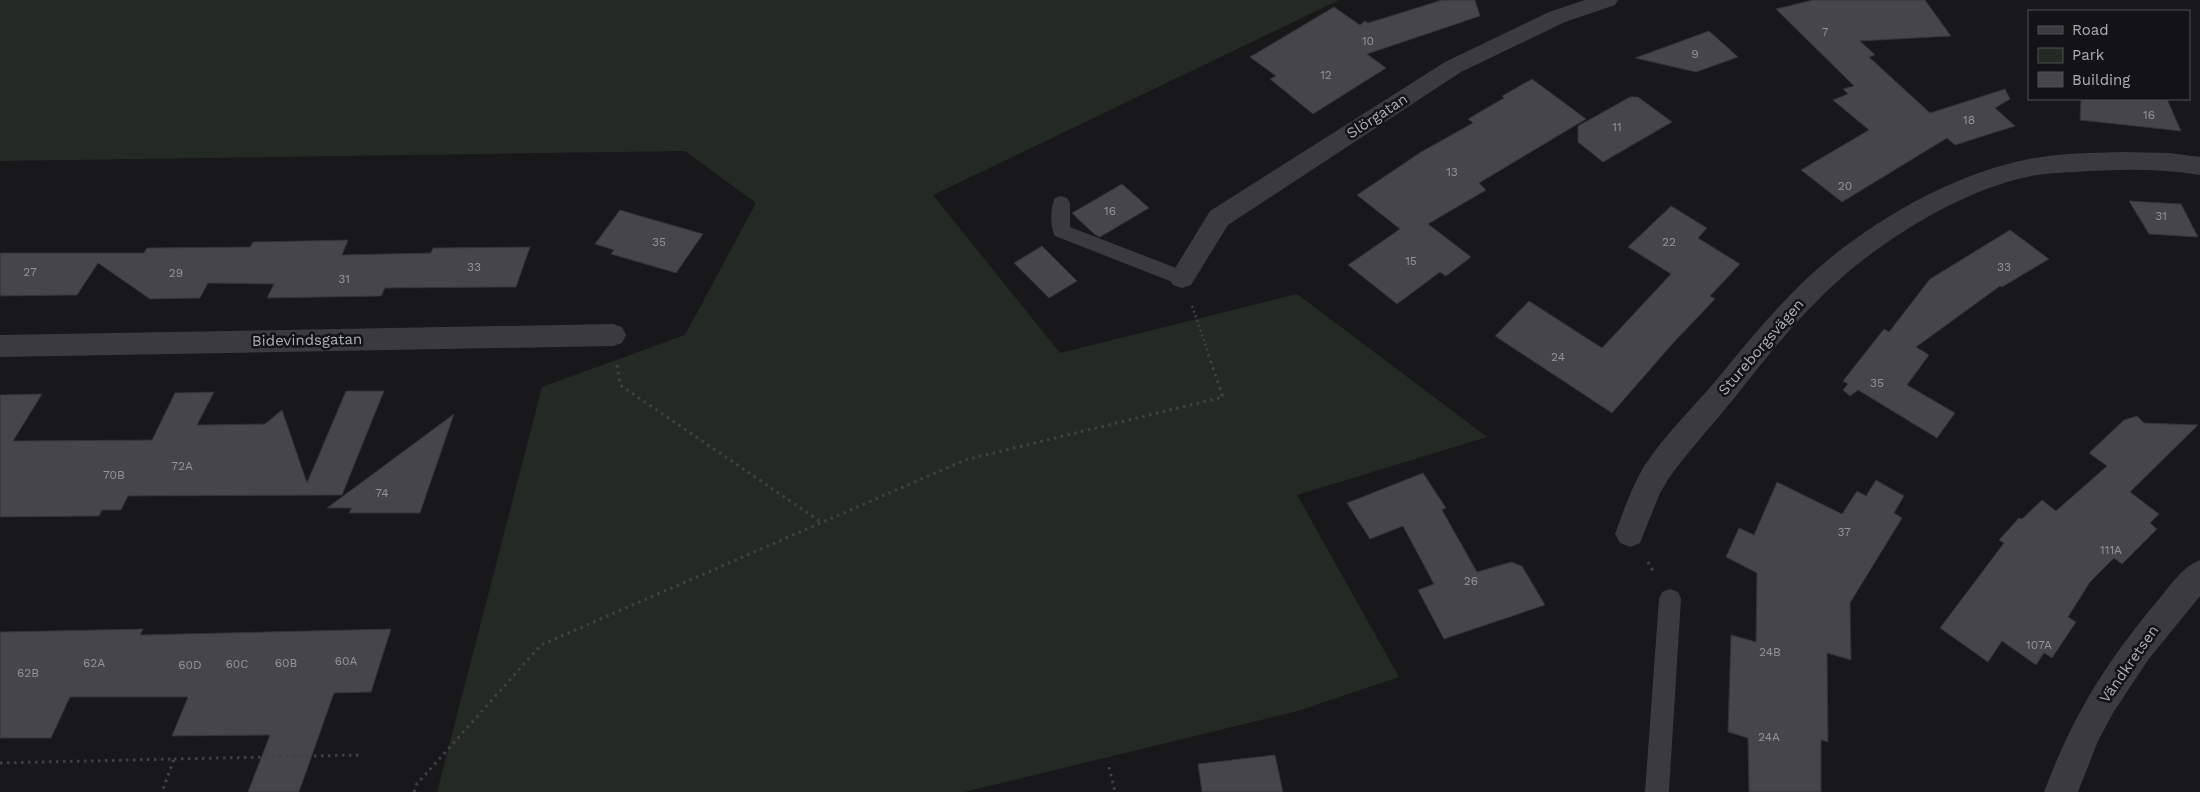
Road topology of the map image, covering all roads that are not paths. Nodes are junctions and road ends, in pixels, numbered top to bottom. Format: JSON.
{"nodes":[{"id":1,"x":1608,"y":0,"type":"edge"},
{"id":2,"x":2200,"y":166,"type":"edge"},
{"id":3,"x":1061,"y":203,"type":"dead end"},
{"id":4,"x":1182,"y":278,"type":"joint"},
{"id":5,"x":613,"y":335,"type":"road end"},
{"id":6,"x":0,"y":346,"type":"edge"},
{"id":7,"x":1630,"y":534,"type":"road end"},
{"id":8,"x":2200,"y":574,"type":"edge"},
{"id":9,"x":1670,"y":598,"type":"road end"},
{"id":10,"x":1657,"y":792,"type":"edge"},
{"id":11,"x":2061,"y":792,"type":"edge"}],
"edges":[{"from":1,"to":4,"type":"street","name":"Slörgatan"},
{"from":2,"to":7,"type":"street","name":"Stureborgsvägen"},
{"from":3,"to":4,"type":"lane"},
{"from":5,"to":6,"type":"street","name":"Bidevindsgatan"},
{"from":8,"to":11,"type":"street","name":"Vändkretsen"},
{"from":9,"to":10,"type":"lane"}]}
